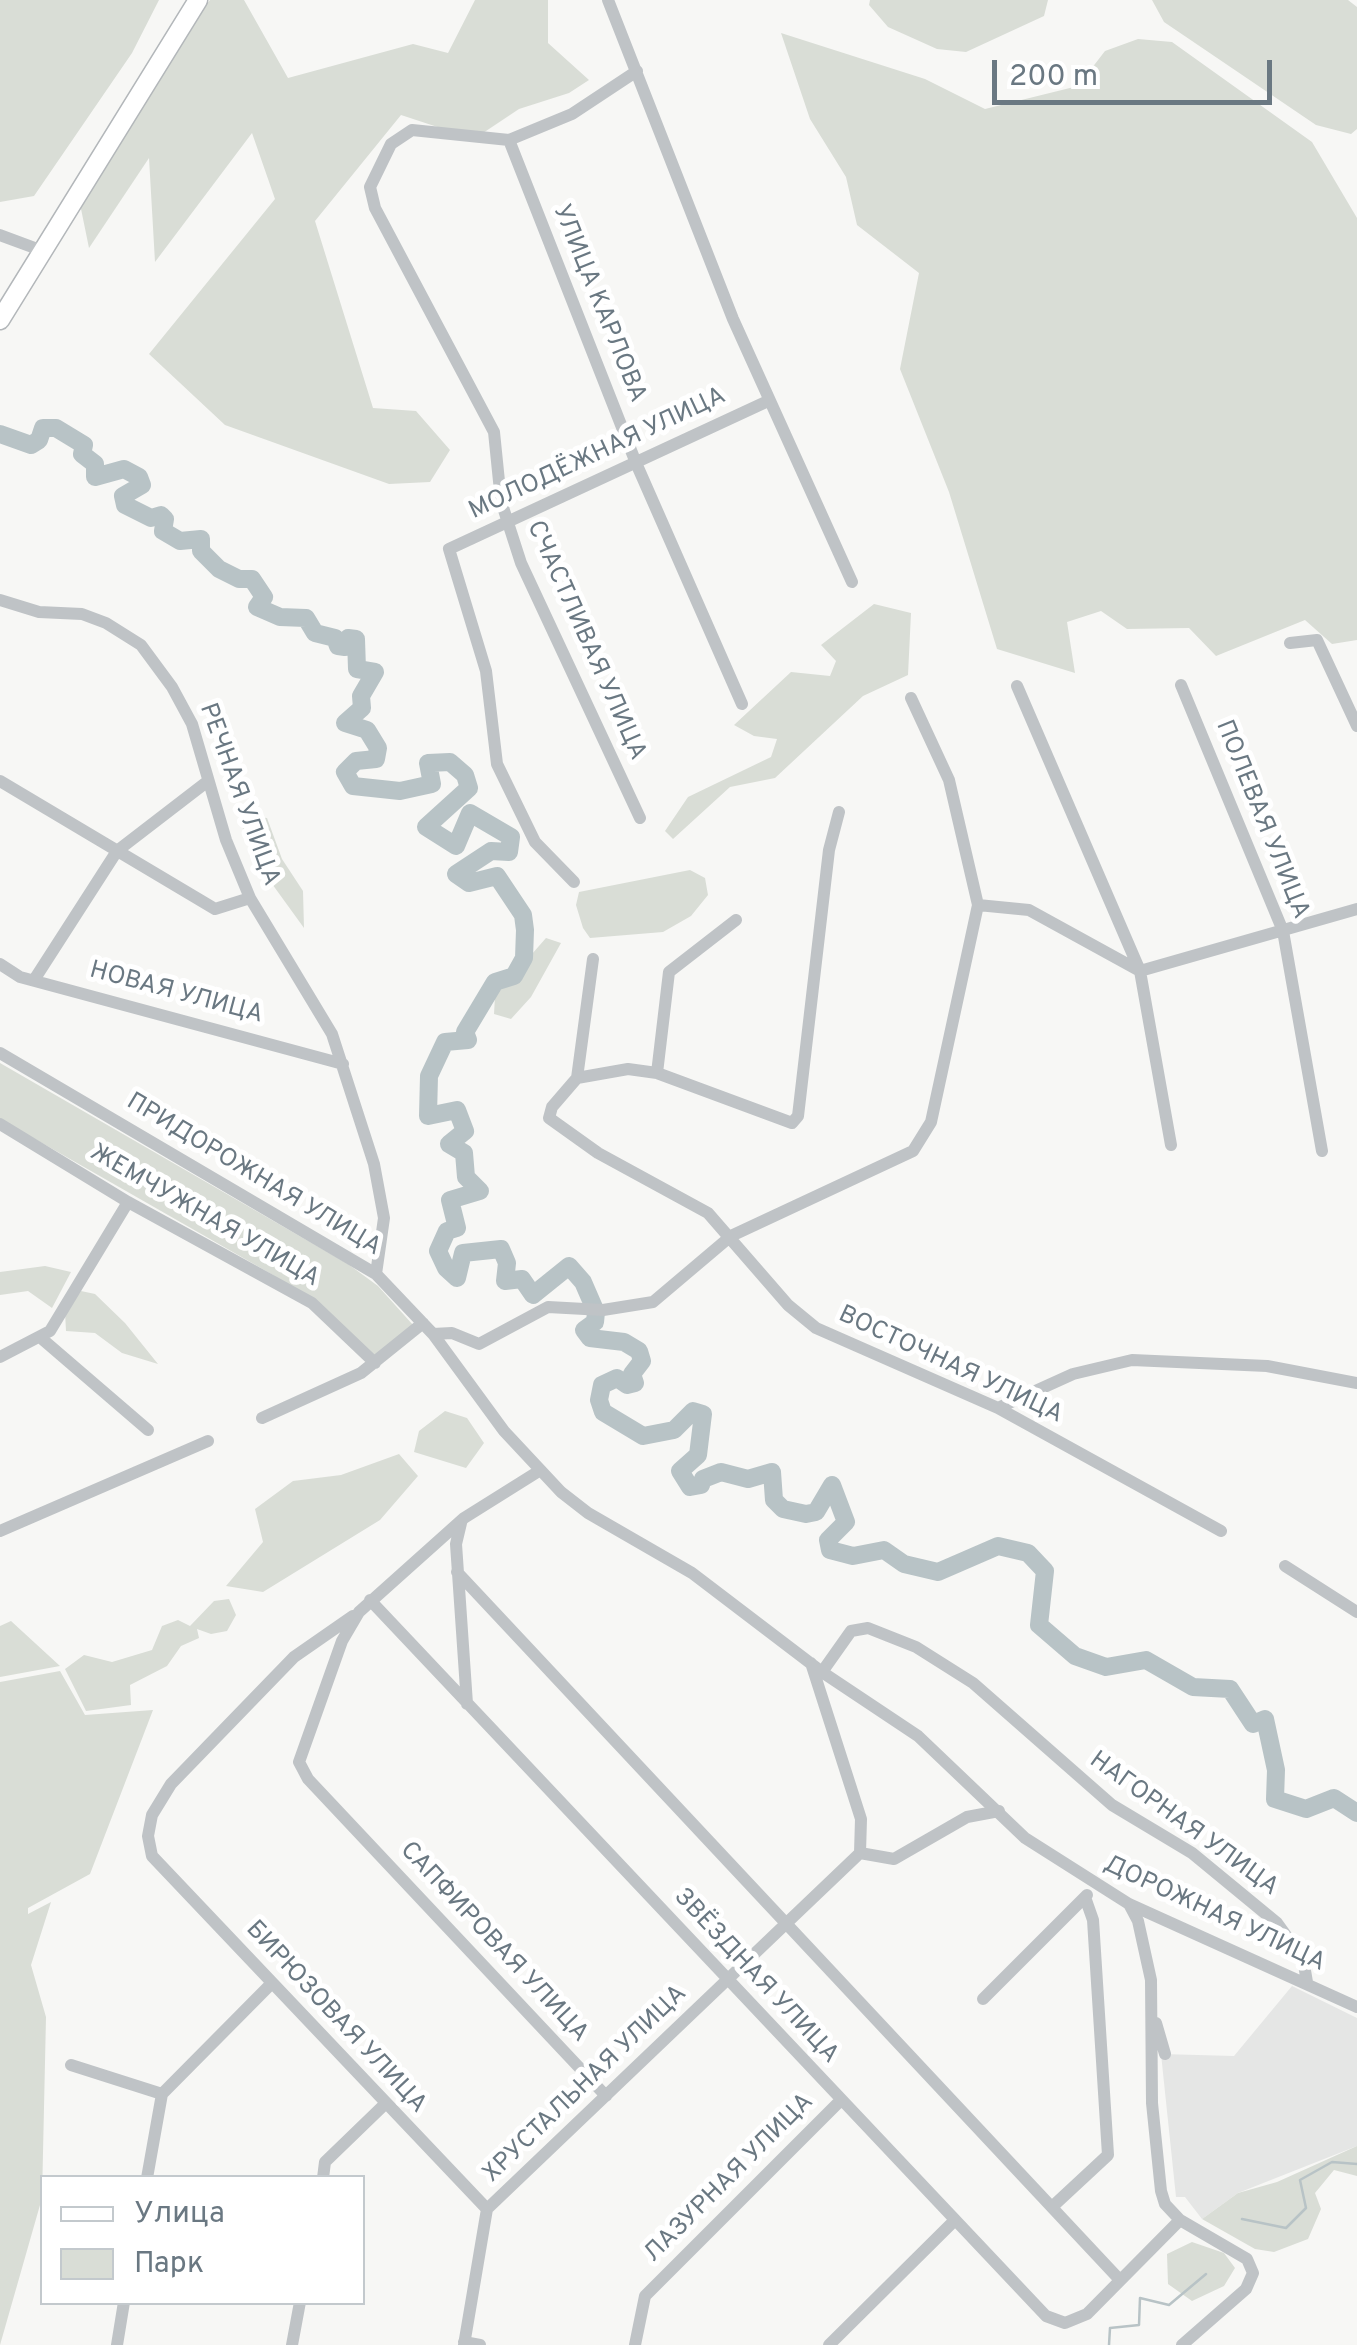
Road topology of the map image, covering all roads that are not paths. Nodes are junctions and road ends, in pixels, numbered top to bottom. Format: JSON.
{"nodes":[{"id":1,"x":198,"y":0,"type":"edge"},
{"id":2,"x":608,"y":0,"type":"edge"},
{"id":3,"x":637,"y":71,"type":"junction"},
{"id":4,"x":508,"y":140,"type":"junction"},
{"id":5,"x":0,"y":235,"type":"edge"},
{"id":6,"x":43,"y":251,"type":"junction"},
{"id":7,"x":0,"y":320,"type":"edge"},
{"id":8,"x":768,"y":400,"type":"junction"},
{"id":9,"x":636,"y":463,"type":"junction"},
{"id":10,"x":508,"y":521,"type":"junction"},
{"id":11,"x":852,"y":582,"type":"dead end"},
{"id":12,"x":0,"y":600,"type":"edge"},
{"id":13,"x":1290,"y":643,"type":"dead end"},
{"id":14,"x":1182,"y":685,"type":"dead end"},
{"id":15,"x":1017,"y":686,"type":"dead end"},
{"id":16,"x":912,"y":698,"type":"dead end"},
{"id":17,"x":742,"y":704,"type":"dead end"},
{"id":18,"x":1357,"y":726,"type":"edge"},
{"id":19,"x":0,"y":780,"type":"edge"},
{"id":20,"x":208,"y":781,"type":"junction"},
{"id":21,"x":839,"y":812,"type":"dead end"},
{"id":22,"x":640,"y":818,"type":"dead end"},
{"id":23,"x":117,"y":852,"type":"junction"},
{"id":24,"x":574,"y":882,"type":"dead end"},
{"id":25,"x":250,"y":898,"type":"junction"},
{"id":26,"x":978,"y":905,"type":"junction"},
{"id":27,"x":1357,"y":909,"type":"edge"},
{"id":28,"x":736,"y":920,"type":"dead end"},
{"id":29,"x":1283,"y":931,"type":"junction"},
{"id":30,"x":593,"y":959,"type":"dead end"},
{"id":31,"x":0,"y":964,"type":"edge"},
{"id":32,"x":1140,"y":971,"type":"junction"},
{"id":33,"x":34,"y":980,"type":"junction"},
{"id":34,"x":0,"y":1053,"type":"edge"},
{"id":35,"x":342,"y":1064,"type":"junction"},
{"id":36,"x":657,"y":1074,"type":"junction"},
{"id":37,"x":578,"y":1078,"type":"junction"},
{"id":38,"x":0,"y":1124,"type":"edge"},
{"id":39,"x":1171,"y":1145,"type":"dead end"},
{"id":40,"x":1322,"y":1150,"type":"dead end"},
{"id":41,"x":128,"y":1202,"type":"junction"},
{"id":42,"x":731,"y":1236,"type":"junction"},
{"id":43,"x":376,"y":1274,"type":"junction"},
{"id":44,"x":428,"y":1328,"type":"junction"},
{"id":45,"x":41,"y":1338,"type":"junction"},
{"id":46,"x":0,"y":1357,"type":"edge"},
{"id":47,"x":375,"y":1363,"type":"junction"},
{"id":48,"x":1357,"y":1383,"type":"edge"},
{"id":49,"x":998,"y":1408,"type":"junction"},
{"id":50,"x":262,"y":1418,"type":"dead end"},
{"id":51,"x":148,"y":1430,"type":"dead end"},
{"id":52,"x":208,"y":1441,"type":"dead end"},
{"id":53,"x":539,"y":1470,"type":"junction"},
{"id":54,"x":464,"y":1518,"type":"junction"},
{"id":55,"x":1221,"y":1531,"type":"dead end"},
{"id":56,"x":0,"y":1532,"type":"edge"},
{"id":57,"x":1284,"y":1566,"type":"dead end"},
{"id":58,"x":457,"y":1572,"type":"junction"},
{"id":59,"x":370,"y":1600,"type":"junction"},
{"id":60,"x":359,"y":1612,"type":"junction"},
{"id":61,"x":1357,"y":1612,"type":"edge"},
{"id":62,"x":816,"y":1668,"type":"junction"},
{"id":63,"x":467,"y":1704,"type":"junction"},
{"id":64,"x":999,"y":1811,"type":"junction"},
{"id":65,"x":860,"y":1853,"type":"junction"},
{"id":66,"x":1091,"y":1883,"type":"junction"},
{"id":67,"x":1086,"y":1900,"type":"junction"},
{"id":68,"x":1128,"y":1904,"type":"junction"},
{"id":69,"x":786,"y":1924,"type":"junction"},
{"id":70,"x":728,"y":1980,"type":"junction"},
{"id":71,"x":1306,"y":1982,"type":"junction"},
{"id":72,"x":272,"y":1984,"type":"junction"},
{"id":73,"x":984,"y":1999,"type":"dead end"},
{"id":74,"x":1357,"y":2007,"type":"edge"},
{"id":75,"x":1154,"y":2016,"type":"junction"},
{"id":76,"x":1165,"y":2054,"type":"dead end"},
{"id":77,"x":71,"y":2065,"type":"dead end"},
{"id":78,"x":162,"y":2094,"type":"junction"},
{"id":79,"x":606,"y":2096,"type":"junction"},
{"id":80,"x":840,"y":2101,"type":"junction"},
{"id":81,"x":385,"y":2104,"type":"junction"},
{"id":82,"x":148,"y":2175,"type":"edge"},
{"id":83,"x":323,"y":2175,"type":"edge"},
{"id":84,"x":1052,"y":2207,"type":"junction"},
{"id":85,"x":487,"y":2210,"type":"junction"},
{"id":86,"x":1180,"y":2220,"type":"junction"},
{"id":87,"x":954,"y":2222,"type":"junction"},
{"id":88,"x":1119,"y":2280,"type":"junction"},
{"id":89,"x":124,"y":2305,"type":"edge"},
{"id":90,"x":299,"y":2305,"type":"edge"},
{"id":91,"x":464,"y":2344,"type":"edge"},
{"id":92,"x":117,"y":2345,"type":"edge"},
{"id":93,"x":292,"y":2345,"type":"edge"},
{"id":94,"x":480,"y":2345,"type":"edge"},
{"id":95,"x":636,"y":2345,"type":"edge"},
{"id":96,"x":829,"y":2345,"type":"edge"},
{"id":97,"x":1182,"y":2345,"type":"edge"}],
"edges":[{"from":1,"to":6,"type":"main road"},
{"from":2,"to":3,"type":"street"},
{"from":3,"to":4,"type":"street"},
{"from":3,"to":8,"type":"street"},
{"from":4,"to":9,"type":"street","name":"УЛИЦА КАРЛОВА"},
{"from":4,"to":10,"type":"street","name":"СЧАСТЛИВАЯ УЛИЦА"},
{"from":5,"to":6,"type":"street"},
{"from":6,"to":7,"type":"main road"},
{"from":8,"to":9,"type":"street","name":"МОЛОДЁЖНАЯ УЛИЦА"},
{"from":8,"to":11,"type":"street"},
{"from":9,"to":10,"type":"street","name":"МОЛОДЁЖНАЯ УЛИЦА"},
{"from":9,"to":17,"type":"street","name":"УЛИЦА КАРЛОВА"},
{"from":10,"to":22,"type":"street","name":"СЧАСТЛИВАЯ УЛИЦА"},
{"from":10,"to":24,"type":"street","name":"МОЛОДЁЖНАЯ УЛИЦА"},
{"from":12,"to":20,"type":"street","name":"РЕЧНАЯ УЛИЦА"},
{"from":13,"to":18,"type":"street"},
{"from":14,"to":29,"type":"street","name":"ПОЛЕВАЯ УЛИЦА"},
{"from":15,"to":32,"type":"street"},
{"from":16,"to":26,"type":"street"},
{"from":19,"to":23,"type":"street"},
{"from":20,"to":23,"type":"street"},
{"from":20,"to":25,"type":"street","name":"РЕЧНАЯ УЛИЦА"},
{"from":21,"to":36,"type":"street"},
{"from":23,"to":25,"type":"street"},
{"from":23,"to":33,"type":"street"},
{"from":25,"to":35,"type":"street","name":"РЕЧНАЯ УЛИЦА"},
{"from":26,"to":32,"type":"street"},
{"from":26,"to":42,"type":"street"},
{"from":27,"to":29,"type":"street"},
{"from":28,"to":36,"type":"street"},
{"from":29,"to":32,"type":"street"},
{"from":29,"to":40,"type":"street","name":"ПОЛЕВАЯ УЛИЦА"},
{"from":30,"to":37,"type":"street"},
{"from":31,"to":33,"type":"street","name":"НОВАЯ УЛИЦА"},
{"from":32,"to":39,"type":"street"},
{"from":33,"to":35,"type":"street","name":"НОВАЯ УЛИЦА"},
{"from":34,"to":43,"type":"street","name":"ПРИДОРОЖНАЯ УЛИЦА"},
{"from":35,"to":43,"type":"street","name":"РЕЧНАЯ УЛИЦА"},
{"from":36,"to":37,"type":"street"},
{"from":37,"to":42,"type":"street","name":"ВОСТОЧНАЯ УЛИЦА"},
{"from":38,"to":41,"type":"street","name":"ЖЕМЧУЖНАЯ УЛИЦА"},
{"from":41,"to":45,"type":"street"},
{"from":41,"to":47,"type":"street","name":"ЖЕМЧУЖНАЯ УЛИЦА"},
{"from":42,"to":44,"type":"street"},
{"from":42,"to":49,"type":"street","name":"ВОСТОЧНАЯ УЛИЦА"},
{"from":43,"to":44,"type":"street","name":"ПРИДОРОЖНАЯ УЛИЦА"},
{"from":44,"to":47,"type":"street"},
{"from":44,"to":53,"type":"street","name":"ПРИДОРОЖНАЯ УЛИЦА"},
{"from":45,"to":46,"type":"street"},
{"from":45,"to":51,"type":"street"},
{"from":47,"to":50,"type":"street"},
{"from":48,"to":49,"type":"street"},
{"from":49,"to":55,"type":"street","name":"ВОСТОЧНАЯ УЛИЦА"},
{"from":52,"to":56,"type":"street"},
{"from":53,"to":54,"type":"street"},
{"from":53,"to":62,"type":"street","name":"ПРИДОРОЖНАЯ УЛИЦА"},
{"from":54,"to":58,"type":"street"},
{"from":54,"to":59,"type":"street"},
{"from":57,"to":61,"type":"street"},
{"from":58,"to":63,"type":"street"},
{"from":58,"to":69,"type":"street"},
{"from":59,"to":60,"type":"street"},
{"from":59,"to":63,"type":"street","name":"ЗВЁЗДНАЯ УЛИЦА"},
{"from":60,"to":72,"type":"street","name":"БИРЮЗОВАЯ УЛИЦА"},
{"from":60,"to":79,"type":"street","name":"САПФИРОВАЯ УЛИЦА"},
{"from":62,"to":64,"type":"street","name":"ДОРОЖНАЯ УЛИЦА"},
{"from":62,"to":65,"type":"street"},
{"from":62,"to":71,"type":"street","name":"НАГОРНАЯ УЛИЦА"},
{"from":63,"to":70,"type":"street","name":"ЗВЁЗДНАЯ УЛИЦА"},
{"from":64,"to":65,"type":"street"},
{"from":64,"to":66,"type":"street","name":"ДОРОЖНАЯ УЛИЦА"},
{"from":65,"to":69,"type":"street","name":"ХРУСТАЛЬНАЯ УЛИЦА"},
{"from":66,"to":67,"type":"street"},
{"from":66,"to":68,"type":"street","name":"ДОРОЖНАЯ УЛИЦА"},
{"from":67,"to":73,"type":"street"},
{"from":67,"to":84,"type":"street"},
{"from":68,"to":71,"type":"street","name":"ДОРОЖНАЯ УЛИЦА"},
{"from":68,"to":75,"type":"street"},
{"from":69,"to":70,"type":"street","name":"ХРУСТАЛЬНАЯ УЛИЦА"},
{"from":69,"to":84,"type":"street"},
{"from":70,"to":79,"type":"street","name":"ХРУСТАЛЬНАЯ УЛИЦА"},
{"from":70,"to":80,"type":"street","name":"ЗВЁЗДНАЯ УЛИЦА"},
{"from":71,"to":74,"type":"street","name":"ДОРОЖНАЯ УЛИЦА"},
{"from":72,"to":78,"type":"street"},
{"from":72,"to":81,"type":"street","name":"БИРЮЗОВАЯ УЛИЦА"},
{"from":75,"to":76,"type":"street"},
{"from":75,"to":86,"type":"street"},
{"from":77,"to":78,"type":"street"},
{"from":78,"to":82,"type":"street"},
{"from":79,"to":85,"type":"street","name":"ХРУСТАЛЬНАЯ УЛИЦА"},
{"from":80,"to":87,"type":"street","name":"ЗВЁЗДНАЯ УЛИЦА"},
{"from":80,"to":95,"type":"street","name":"ЛАЗУРНАЯ УЛИЦА"},
{"from":81,"to":83,"type":"street"},
{"from":81,"to":85,"type":"street","name":"БИРЮЗОВАЯ УЛИЦА"},
{"from":84,"to":88,"type":"street"},
{"from":85,"to":91,"type":"street","name":"ХРУСТАЛЬНАЯ УЛИЦА"},
{"from":86,"to":88,"type":"street","name":"ЗВЁЗДНАЯ УЛИЦА"},
{"from":86,"to":97,"type":"street"},
{"from":87,"to":88,"type":"street","name":"ЗВЁЗДНАЯ УЛИЦА"},
{"from":87,"to":96,"type":"street"},
{"from":89,"to":92,"type":"street"},
{"from":90,"to":93,"type":"street"},
{"from":91,"to":94,"type":"street"}]}
